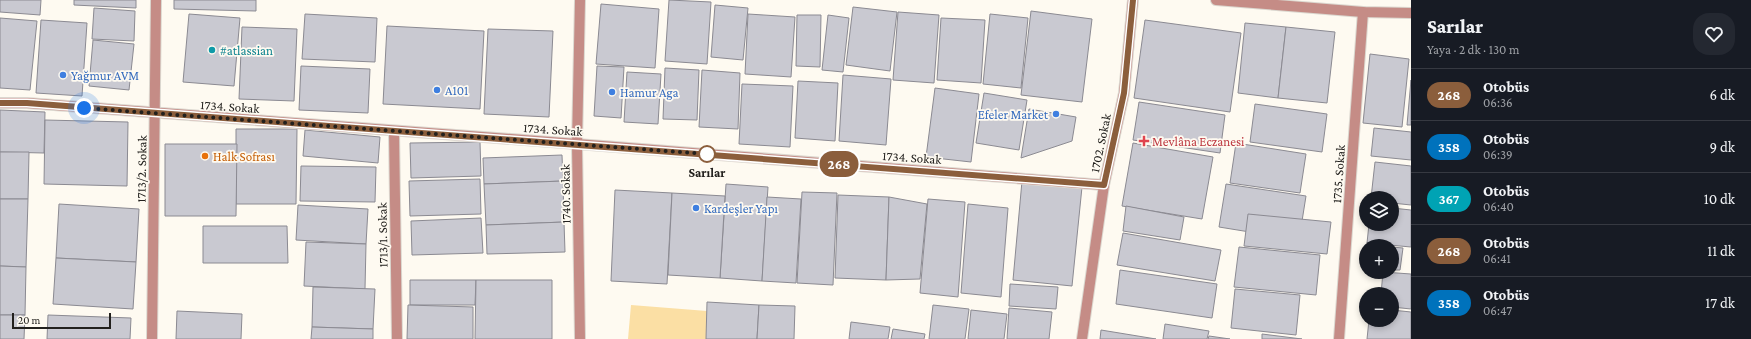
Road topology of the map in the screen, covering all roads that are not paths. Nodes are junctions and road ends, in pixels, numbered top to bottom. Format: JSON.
{"nodes":[{"id":1,"x":156,"y":0,"type":"edge"},
{"id":2,"x":580,"y":0,"type":"edge"},
{"id":3,"x":1133,"y":0,"type":"edge"},
{"id":4,"x":1216,"y":0,"type":"edge"},
{"id":5,"x":1362,"y":12,"type":"junction"},
{"id":6,"x":1411,"y":13,"type":"edge"},
{"id":7,"x":0,"y":103,"type":"edge"},
{"id":8,"x":155,"y":113,"type":"junction"},
{"id":9,"x":394,"y":131,"type":"junction"},
{"id":10,"x":577,"y":144,"type":"junction"},
{"id":11,"x":1104,"y":185,"type":"junction"},
{"id":12,"x":152,"y":339,"type":"edge"},
{"id":13,"x":397,"y":339,"type":"edge"},
{"id":14,"x":580,"y":339,"type":"edge"},
{"id":15,"x":1082,"y":339,"type":"edge"},
{"id":16,"x":1339,"y":339,"type":"edge"}],
"edges":[{"from":1,"to":8,"type":"street","name":"1713/2. Sokak"},
{"from":2,"to":10,"type":"street","name":"1740. Sokak"},
{"from":3,"to":11,"type":"street","name":"1702. Sokak"},
{"from":4,"to":5,"type":"street"},
{"from":5,"to":6,"type":"street"},
{"from":5,"to":16,"type":"street","name":"1735. Sokak"},
{"from":7,"to":8,"type":"street","name":"1734. Sokak"},
{"from":8,"to":9,"type":"street","name":"1734. Sokak"},
{"from":8,"to":12,"type":"street","name":"1713/2. Sokak"},
{"from":9,"to":10,"type":"street","name":"1734. Sokak"},
{"from":9,"to":13,"type":"street","name":"1713/1. Sokak"},
{"from":10,"to":11,"type":"street","name":"1734. Sokak"},
{"from":10,"to":14,"type":"street","name":"1740. Sokak"},
{"from":11,"to":15,"type":"street","name":"1702. Sokak"}]}
